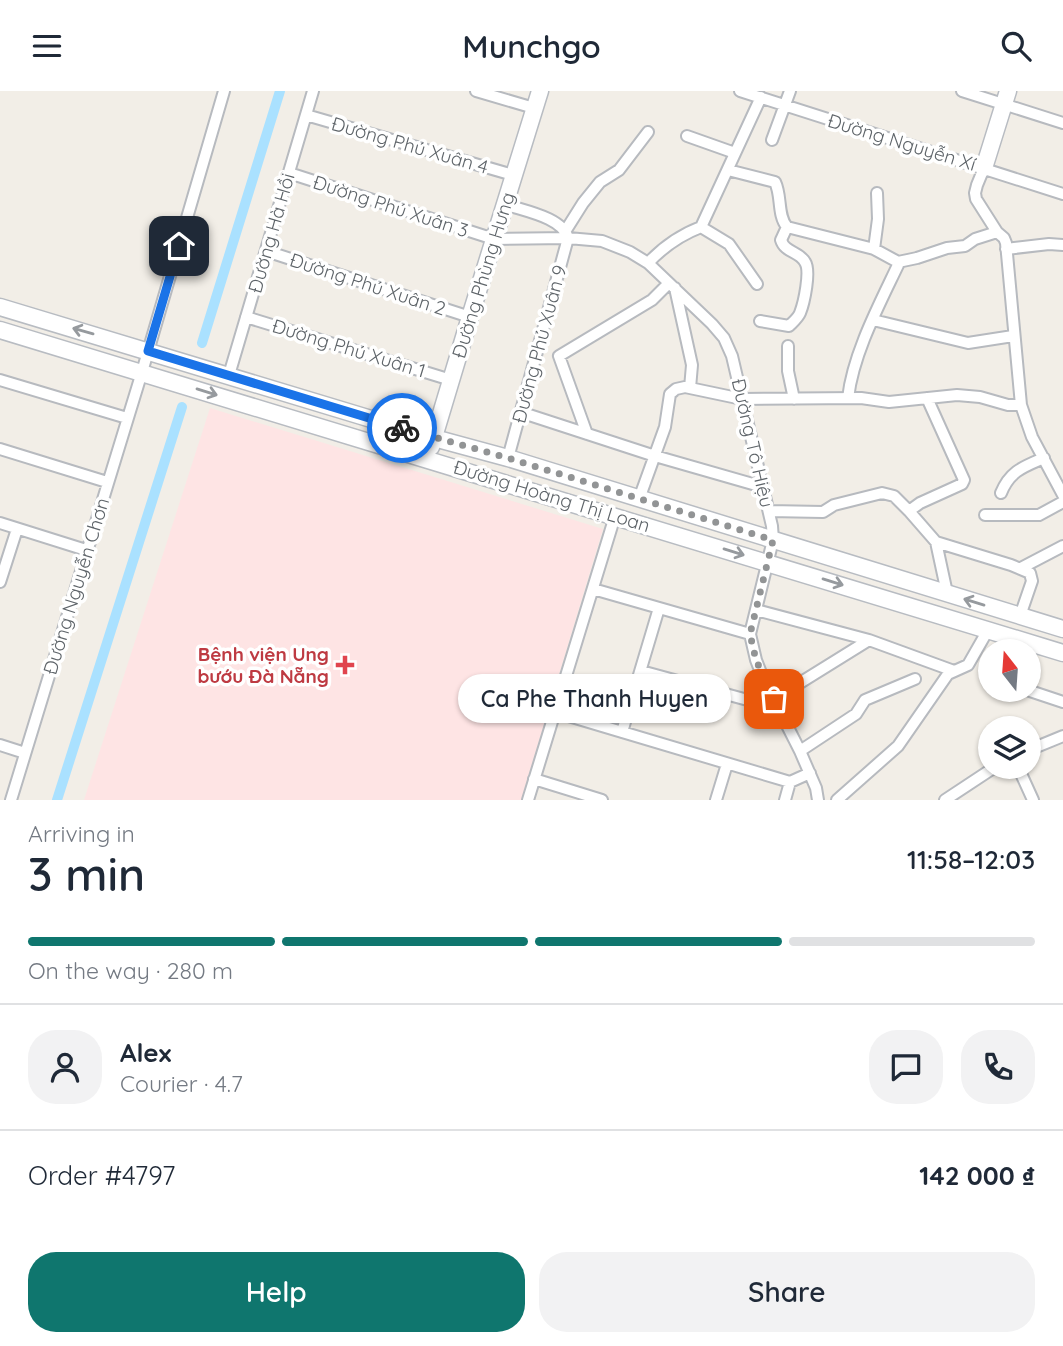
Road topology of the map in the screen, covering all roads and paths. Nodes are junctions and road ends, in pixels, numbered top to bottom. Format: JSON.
{"nodes":[{"id":1,"x":224,"y":91,"type":"edge"},
{"id":2,"x":313,"y":91,"type":"edge"},
{"id":3,"x":476,"y":91,"type":"edge"},
{"id":4,"x":540,"y":91,"type":"edge"},
{"id":5,"x":740,"y":91,"type":"edge"},
{"id":6,"x":790,"y":91,"type":"edge"},
{"id":7,"x":962,"y":91,"type":"edge"},
{"id":8,"x":761,"y":97,"type":"junction"},
{"id":9,"x":1006,"y":97,"type":"edge"},
{"id":10,"x":785,"y":105,"type":"junction"},
{"id":11,"x":534,"y":108,"type":"junction"},
{"id":12,"x":306,"y":115,"type":"junction"},
{"id":13,"x":1063,"y":123,"type":"edge"},
{"id":14,"x":648,"y":132,"type":"dead end"},
{"id":15,"x":687,"y":136,"type":"dead end"},
{"id":16,"x":772,"y":140,"type":"dead end"},
{"id":17,"x":735,"y":153,"type":"junction"},
{"id":18,"x":984,"y":168,"type":"junction"},
{"id":19,"x":728,"y":170,"type":"junction"},
{"id":20,"x":289,"y":173,"type":"junction"},
{"id":21,"x":513,"y":175,"type":"junction"},
{"id":22,"x":877,"y":193,"type":"dead end"},
{"id":23,"x":1063,"y":194,"type":"edge"},
{"id":24,"x":504,"y":204,"type":"junction"},
{"id":25,"x":701,"y":227,"type":"junction"},
{"id":26,"x":787,"y":227,"type":"junction"},
{"id":27,"x":997,"y":232,"type":"junction"},
{"id":28,"x":567,"y":234,"type":"junction"},
{"id":29,"x":494,"y":239,"type":"junction"},
{"id":30,"x":1063,"y":245,"type":"edge"},
{"id":31,"x":874,"y":249,"type":"junction"},
{"id":32,"x":1006,"y":249,"type":"junction"},
{"id":33,"x":266,"y":251,"type":"junction"},
{"id":34,"x":648,"y":263,"type":"junction"},
{"id":35,"x":898,"y":263,"type":"junction"},
{"id":36,"x":757,"y":284,"type":"dead end"},
{"id":37,"x":672,"y":285,"type":"junction"},
{"id":38,"x":0,"y":307,"type":"edge"},
{"id":39,"x":246,"y":317,"type":"junction"},
{"id":40,"x":470,"y":317,"type":"junction"},
{"id":41,"x":873,"y":320,"type":"junction"},
{"id":42,"x":760,"y":321,"type":"dead end"},
{"id":43,"x":0,"y":330,"type":"edge"},
{"id":44,"x":1013,"y":336,"type":"junction"},
{"id":45,"x":788,"y":346,"type":"dead end"},
{"id":46,"x":148,"y":351,"type":"junction"},
{"id":47,"x":537,"y":351,"type":"junction"},
{"id":48,"x":559,"y":356,"type":"junction"},
{"id":49,"x":142,"y":372,"type":"junction"},
{"id":50,"x":229,"y":375,"type":"junction"},
{"id":51,"x":0,"y":380,"type":"edge"},
{"id":52,"x":451,"y":380,"type":"junction"},
{"id":53,"x":690,"y":388,"type":"junction"},
{"id":54,"x":848,"y":398,"type":"junction"},
{"id":55,"x":927,"y":398,"type":"junction"},
{"id":56,"x":742,"y":399,"type":"junction"},
{"id":57,"x":794,"y":399,"type":"junction"},
{"id":58,"x":1021,"y":405,"type":"junction"},
{"id":59,"x":520,"y":412,"type":"junction"},
{"id":60,"x":127,"y":418,"type":"junction"},
{"id":61,"x":587,"y":434,"type":"junction"},
{"id":62,"x":434,"y":438,"type":"junction"},
{"id":63,"x":0,"y":449,"type":"edge"},
{"id":64,"x":655,"y":456,"type":"junction"},
{"id":65,"x":508,"y":458,"type":"junction"},
{"id":66,"x":1044,"y":458,"type":"junction"},
{"id":67,"x":428,"y":459,"type":"junction"},
{"id":68,"x":107,"y":482,"type":"junction"},
{"id":69,"x":763,"y":487,"type":"junction"},
{"id":70,"x":1000,"y":493,"type":"dead end"},
{"id":71,"x":1063,"y":495,"type":"edge"},
{"id":72,"x":639,"y":499,"type":"junction"},
{"id":73,"x":1063,"y":502,"type":"edge"},
{"id":74,"x":769,"y":510,"type":"junction"},
{"id":75,"x":909,"y":511,"type":"junction"},
{"id":76,"x":615,"y":516,"type":"junction"},
{"id":77,"x":985,"y":516,"type":"dead end"},
{"id":78,"x":0,"y":523,"type":"edge"},
{"id":79,"x":17,"y":529,"type":"junction"},
{"id":80,"x":773,"y":540,"type":"junction"},
{"id":81,"x":936,"y":542,"type":"junction"},
{"id":82,"x":1063,"y":546,"type":"edge"},
{"id":83,"x":86,"y":550,"type":"junction"},
{"id":84,"x":768,"y":562,"type":"junction"},
{"id":85,"x":1021,"y":568,"type":"junction"},
{"id":86,"x":0,"y":582,"type":"edge"},
{"id":87,"x":593,"y":589,"type":"junction"},
{"id":88,"x":947,"y":593,"type":"junction"},
{"id":89,"x":659,"y":608,"type":"junction"},
{"id":90,"x":756,"y":610,"type":"junction"},
{"id":91,"x":1020,"y":616,"type":"junction"},
{"id":92,"x":1063,"y":629,"type":"edge"},
{"id":93,"x":988,"y":630,"type":"junction"},
{"id":94,"x":750,"y":634,"type":"junction"},
{"id":95,"x":869,"y":640,"type":"junction"},
{"id":96,"x":1063,"y":653,"type":"edge"},
{"id":97,"x":640,"y":671,"type":"junction"},
{"id":98,"x":954,"y":671,"type":"junction"},
{"id":99,"x":915,"y":679,"type":"dead end"},
{"id":100,"x":1041,"y":695,"type":"edge"},
{"id":101,"x":774,"y":699,"type":"junction"},
{"id":102,"x":1063,"y":702,"type":"edge"},
{"id":103,"x":555,"y":712,"type":"junction"},
{"id":104,"x":622,"y":732,"type":"junction"},
{"id":105,"x":1063,"y":736,"type":"edge"},
{"id":106,"x":0,"y":745,"type":"edge"},
{"id":107,"x":1041,"y":745,"type":"edge"},
{"id":108,"x":800,"y":751,"type":"junction"},
{"id":109,"x":25,"y":753,"type":"junction"},
{"id":110,"x":727,"y":764,"type":"junction"},
{"id":111,"x":810,"y":773,"type":"junction"},
{"id":112,"x":978,"y":778,"type":"edge"},
{"id":113,"x":534,"y":779,"type":"junction"},
{"id":114,"x":1023,"y":779,"type":"edge"},
{"id":115,"x":790,"y":782,"type":"junction"},
{"id":116,"x":11,"y":800,"type":"edge"},
{"id":117,"x":528,"y":800,"type":"edge"},
{"id":118,"x":602,"y":800,"type":"edge"},
{"id":119,"x":716,"y":800,"type":"edge"},
{"id":120,"x":785,"y":800,"type":"edge"},
{"id":121,"x":818,"y":800,"type":"edge"},
{"id":122,"x":837,"y":800,"type":"edge"},
{"id":123,"x":945,"y":800,"type":"edge"},
{"id":124,"x":1033,"y":800,"type":"edge"}],
"edges":[{"from":1,"to":46,"type":"street","name":"Đường Nguyễn Chơn"},
{"from":2,"to":12,"type":"street","name":"Đường Hà Hồi"},
{"from":3,"to":11,"type":"street"},
{"from":4,"to":11,"type":"main road","name":"Đường Phùng Hưng"},
{"from":5,"to":8,"type":"street","name":"Đường Nguyễn Xí"},
{"from":6,"to":10,"type":"street"},
{"from":7,"to":9,"type":"street"},
{"from":8,"to":10,"type":"street","name":"Đường Nguyễn Xí"},
{"from":8,"to":17,"type":"street"},
{"from":9,"to":13,"type":"street"},
{"from":9,"to":18,"type":"main road"},
{"from":10,"to":16,"type":"street"},
{"from":10,"to":18,"type":"street","name":"Đường Nguyễn Xí"},
{"from":11,"to":21,"type":"main road","name":"Đường Phùng Hưng"},
{"from":12,"to":20,"type":"street","name":"Đường Hà Hồi"},
{"from":12,"to":21,"type":"street","name":"Đường Phú Xuân 4"},
{"from":14,"to":28,"type":"street","name":"Đường Phú Xuân 9"},
{"from":15,"to":17,"type":"street"},
{"from":17,"to":19,"type":"street"},
{"from":18,"to":23,"type":"street","name":"Đường Nguyễn Xí"},
{"from":18,"to":27,"type":"street"},
{"from":19,"to":25,"type":"street"},
{"from":19,"to":26,"type":"street"},
{"from":20,"to":29,"type":"street","name":"Đường Phú Xuân 3"},
{"from":20,"to":33,"type":"street","name":"Đường Hà Hồi"},
{"from":21,"to":24,"type":"main road","name":"Đường Phùng Hưng"},
{"from":22,"to":31,"type":"street"},
{"from":24,"to":28,"type":"street"},
{"from":24,"to":29,"type":"main road","name":"Đường Phùng Hưng"},
{"from":25,"to":34,"type":"street"},
{"from":25,"to":36,"type":"street"},
{"from":26,"to":31,"type":"street"},
{"from":26,"to":42,"type":"street"},
{"from":27,"to":32,"type":"street"},
{"from":27,"to":35,"type":"street"},
{"from":28,"to":29,"type":"street","name":"Đường Tô Hiệu"},
{"from":28,"to":34,"type":"street","name":"Đường Tô Hiệu"},
{"from":28,"to":47,"type":"street","name":"Đường Phú Xuân 9"},
{"from":29,"to":40,"type":"main road","name":"Đường Phùng Hưng"},
{"from":30,"to":32,"type":"street"},
{"from":31,"to":35,"type":"street"},
{"from":32,"to":44,"type":"street"},
{"from":33,"to":39,"type":"street","name":"Đường Hà Hồi"},
{"from":33,"to":40,"type":"street","name":"Đường Phú Xuân 2"},
{"from":34,"to":37,"type":"street","name":"Đường Tô Hiệu"},
{"from":35,"to":41,"type":"street"},
{"from":37,"to":48,"type":"street"},
{"from":37,"to":53,"type":"street"},
{"from":37,"to":56,"type":"street","name":"Đường Tô Hiệu"},
{"from":46,"to":38,"type":"main road","name":"Đường Hoàng Thị Loan","one_way":true},
{"from":39,"to":50,"type":"street","name":"Đường Hà Hồi"},
{"from":39,"to":52,"type":"street","name":"Đường Phú Xuân 1"},
{"from":40,"to":52,"type":"main road","name":"Đường Phùng Hưng"},
{"from":41,"to":44,"type":"street"},
{"from":41,"to":54,"type":"street"},
{"from":43,"to":49,"type":"main road","name":"Đường Hoàng Thị Loan"},
{"from":44,"to":58,"type":"street"},
{"from":45,"to":57,"type":"street"},
{"from":46,"to":49,"type":"street","name":"Đường Nguyễn Chơn"},
{"from":46,"to":50,"type":"main road","name":"Đường Hoàng Thị Loan"},
{"from":47,"to":48,"type":"street"},
{"from":47,"to":59,"type":"street","name":"Đường Phú Xuân 9"},
{"from":48,"to":61,"type":"street"},
{"from":49,"to":60,"type":"street","name":"Đường Nguyễn Chơn"},
{"from":49,"to":67,"type":"main road","name":"Đường Hoàng Thị Loan","one_way":true},
{"from":50,"to":62,"type":"main road","name":"Đường Hoàng Thị Loan"},
{"from":51,"to":60,"type":"street"},
{"from":52,"to":62,"type":"main road","name":"Đường Phùng Hưng"},
{"from":53,"to":56,"type":"street"},
{"from":53,"to":64,"type":"street"},
{"from":54,"to":55,"type":"street"},
{"from":54,"to":57,"type":"street"},
{"from":55,"to":58,"type":"street"},
{"from":55,"to":75,"type":"street"},
{"from":56,"to":57,"type":"street"},
{"from":56,"to":69,"type":"street","name":"Đường Tô Hiệu"},
{"from":58,"to":66,"type":"street"},
{"from":59,"to":61,"type":"street"},
{"from":59,"to":65,"type":"street","name":"Đường Phú Xuân 9"},
{"from":60,"to":68,"type":"street","name":"Đường Nguyễn Chơn"},
{"from":61,"to":64,"type":"street"},
{"from":62,"to":65,"type":"main road","name":"Đường Hoàng Thị Loan"},
{"from":62,"to":67,"type":"main road","name":"Đường Phùng Hưng"},
{"from":63,"to":68,"type":"street"},
{"from":64,"to":69,"type":"street"},
{"from":64,"to":72,"type":"street"},
{"from":65,"to":72,"type":"main road","name":"Đường Hoàng Thị Loan"},
{"from":66,"to":70,"type":"street"},
{"from":66,"to":71,"type":"street"},
{"from":67,"to":76,"type":"main road","name":"Đường Hoàng Thị Loan"},
{"from":68,"to":83,"type":"street","name":"Đường Nguyễn Chơn"},
{"from":69,"to":74,"type":"street","name":"Đường Tô Hiệu"},
{"from":72,"to":80,"type":"main road","name":"Đường Hoàng Thị Loan"},
{"from":73,"to":77,"type":"street"},
{"from":74,"to":75,"type":"street"},
{"from":74,"to":80,"type":"street","name":"Đường Tô Hiệu"},
{"from":75,"to":81,"type":"street"},
{"from":76,"to":84,"type":"main road","name":"Đường Hoàng Thị Loan","one_way":true},
{"from":76,"to":87,"type":"street"},
{"from":78,"to":79,"type":"street"},
{"from":79,"to":83,"type":"street"},
{"from":79,"to":86,"type":"street"},
{"from":80,"to":84,"type":"street","name":"Đường Tô Hiệu"},
{"from":80,"to":88,"type":"main road","name":"Đường Hoàng Thị Loan"},
{"from":81,"to":85,"type":"street"},
{"from":81,"to":88,"type":"street"},
{"from":82,"to":85,"type":"street"},
{"from":83,"to":109,"type":"street","name":"Đường Nguyễn Chơn"},
{"from":84,"to":90,"type":"street","name":"Đường Tô Hiệu"},
{"from":84,"to":93,"type":"main road","name":"Đường Hoàng Thị Loan","one_way":true},
{"from":85,"to":91,"type":"street"},
{"from":87,"to":89,"type":"street"},
{"from":87,"to":103,"type":"street"},
{"from":91,"to":88,"type":"main road","name":"Đường Hoàng Thị Loan","one_way":true},
{"from":89,"to":94,"type":"street"},
{"from":89,"to":97,"type":"street"},
{"from":90,"to":94,"type":"street","name":"Đường Tô Hiệu"},
{"from":90,"to":95,"type":"street"},
{"from":91,"to":92,"type":"main road","name":"Đường Hoàng Thị Loan"},
{"from":93,"to":96,"type":"main road","name":"Đường Hoàng Thị Loan"},
{"from":93,"to":98,"type":"street"},
{"from":94,"to":101,"type":"street","name":"Đường Tô Hiệu"},
{"from":95,"to":98,"type":"street"},
{"from":95,"to":101,"type":"street"},
{"from":97,"to":101,"type":"street"},
{"from":97,"to":104,"type":"street"},
{"from":98,"to":122,"type":"street"},
{"from":99,"to":108,"type":"street"},
{"from":100,"to":102,"type":"street"},
{"from":101,"to":108,"type":"street","name":"Đường Tô Hiệu"},
{"from":103,"to":104,"type":"street"},
{"from":103,"to":113,"type":"street"},
{"from":104,"to":110,"type":"street"},
{"from":105,"to":107,"type":"street"},
{"from":106,"to":109,"type":"street"},
{"from":108,"to":111,"type":"street","name":"Đường Tô Hiệu"},
{"from":109,"to":116,"type":"street","name":"Đường Nguyễn Chơn"},
{"from":110,"to":115,"type":"street"},
{"from":110,"to":119,"type":"street"},
{"from":111,"to":115,"type":"street"},
{"from":111,"to":121,"type":"street","name":"Đường Tô Hiệu"},
{"from":112,"to":123,"type":"street"},
{"from":113,"to":117,"type":"street"},
{"from":113,"to":118,"type":"street"},
{"from":114,"to":124,"type":"street"},
{"from":115,"to":120,"type":"street"}]}
